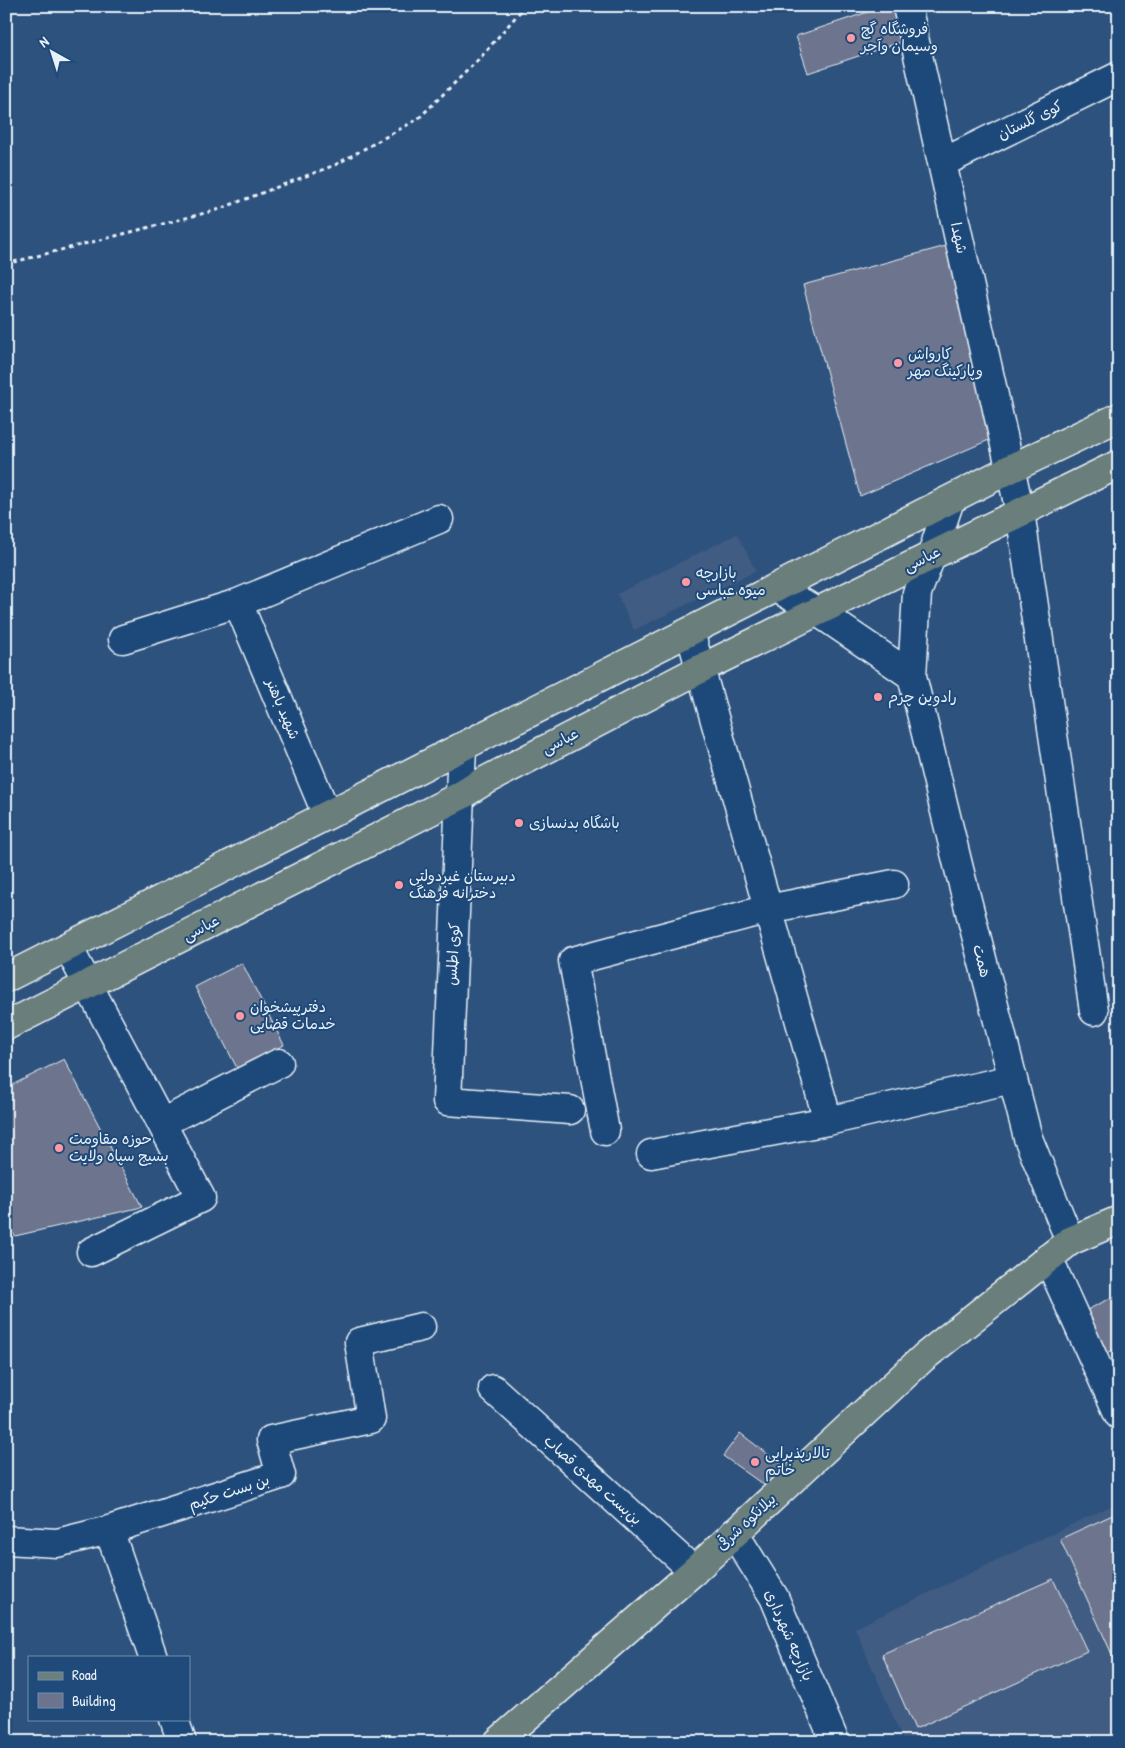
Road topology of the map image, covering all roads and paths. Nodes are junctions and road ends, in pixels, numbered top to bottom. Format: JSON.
{"nodes":[{"id":1,"x":524,"y":6,"type":"edge"},
{"id":2,"x":907,"y":6,"type":"edge"},
{"id":3,"x":1119,"y":76,"type":"edge"},
{"id":4,"x":942,"y":163,"type":"junction"},
{"id":5,"x":6,"y":264,"type":"edge"},
{"id":6,"x":1119,"y":417,"type":"edge"},
{"id":7,"x":1119,"y":464,"type":"edge"},
{"id":8,"x":1010,"y":469,"type":"junction"},
{"id":9,"x":950,"y":500,"type":"junction"},
{"id":10,"x":1020,"y":512,"type":"junction"},
{"id":11,"x":439,"y":519,"type":"dead end"},
{"id":12,"x":932,"y":554,"type":"junction"},
{"id":13,"x":777,"y":588,"type":"junction"},
{"id":14,"x":238,"y":603,"type":"junction"},
{"id":15,"x":818,"y":612,"type":"junction"},
{"id":16,"x":690,"y":632,"type":"junction"},
{"id":17,"x":123,"y":639,"type":"dead end"},
{"id":18,"x":700,"y":669,"type":"junction"},
{"id":19,"x":912,"y":676,"type":"junction"},
{"id":20,"x":462,"y":747,"type":"junction"},
{"id":21,"x":460,"y":796,"type":"junction"},
{"id":22,"x":327,"y":815,"type":"junction"},
{"id":23,"x":894,"y":884,"type":"dead end"},
{"id":24,"x":768,"y":910,"type":"junction"},
{"id":25,"x":68,"y":947,"type":"junction"},
{"id":26,"x":6,"y":978,"type":"edge"},
{"id":27,"x":89,"y":985,"type":"junction"},
{"id":28,"x":1094,"y":1011,"type":"dead end"},
{"id":29,"x":6,"y":1026,"type":"edge"},
{"id":30,"x":279,"y":1063,"type":"dead end"},
{"id":31,"x":1012,"y":1079,"type":"junction"},
{"id":32,"x":570,"y":1110,"type":"dead end"},
{"id":33,"x":828,"y":1120,"type":"junction"},
{"id":34,"x":162,"y":1123,"type":"junction"},
{"id":35,"x":605,"y":1131,"type":"dead end"},
{"id":36,"x":651,"y":1154,"type":"dead end"},
{"id":37,"x":1119,"y":1220,"type":"edge"},
{"id":38,"x":1070,"y":1240,"type":"junction"},
{"id":39,"x":91,"y":1252,"type":"dead end"},
{"id":40,"x":1048,"y":1258,"type":"junction"},
{"id":41,"x":421,"y":1327,"type":"dead end"},
{"id":42,"x":493,"y":1390,"type":"dead end"},
{"id":43,"x":1119,"y":1415,"type":"edge"},
{"id":44,"x":109,"y":1530,"type":"junction"},
{"id":45,"x":734,"y":1533,"type":"junction"},
{"id":46,"x":6,"y":1540,"type":"edge"},
{"id":47,"x":694,"y":1571,"type":"junction"},
{"id":48,"x":153,"y":1656,"type":"edge"},
{"id":49,"x":174,"y":1720,"type":"edge"},
{"id":50,"x":182,"y":1742,"type":"edge"},
{"id":51,"x":498,"y":1742,"type":"edge"},
{"id":52,"x":835,"y":1742,"type":"edge"}],
"edges":[{"from":1,"to":5,"type":"path"},
{"from":2,"to":4,"type":"street","name":"شهدا"},
{"from":3,"to":4,"type":"street","name":"کوی گلستان"},
{"from":4,"to":8,"type":"street","name":"شهدا"},
{"from":6,"to":8,"type":"main road"},
{"from":7,"to":10,"type":"main road","name":"عباسى"},
{"from":8,"to":9,"type":"main road"},
{"from":8,"to":10,"type":"street","name":"شهدا"},
{"from":9,"to":12,"type":"street","name":"همت"},
{"from":9,"to":13,"type":"main road"},
{"from":10,"to":12,"type":"main road","name":"عباسى"},
{"from":10,"to":28,"type":"street","name":"شهدا"},
{"from":11,"to":14,"type":"street"},
{"from":12,"to":15,"type":"main road","name":"عباسى"},
{"from":12,"to":19,"type":"street","name":"همت"},
{"from":13,"to":15,"type":"street"},
{"from":13,"to":16,"type":"main road"},
{"from":14,"to":17,"type":"street"},
{"from":14,"to":22,"type":"street","name":"شهید باهنر"},
{"from":15,"to":18,"type":"main road","name":"عباسى"},
{"from":15,"to":19,"type":"street"},
{"from":16,"to":18,"type":"street"},
{"from":16,"to":20,"type":"main road"},
{"from":18,"to":21,"type":"main road","name":"عباسى"},
{"from":18,"to":24,"type":"street"},
{"from":19,"to":31,"type":"street","name":"همت"},
{"from":20,"to":21,"type":"street","name":"کوی اطلس"},
{"from":20,"to":22,"type":"main road"},
{"from":21,"to":27,"type":"main road","name":"عباسى"},
{"from":21,"to":32,"type":"street","name":"کوی اطلس"},
{"from":22,"to":25,"type":"main road"},
{"from":23,"to":24,"type":"street"},
{"from":24,"to":33,"type":"street"},
{"from":24,"to":35,"type":"street"},
{"from":25,"to":26,"type":"main road"},
{"from":25,"to":27,"type":"street"},
{"from":27,"to":29,"type":"main road","name":"عباسى"},
{"from":27,"to":34,"type":"street"},
{"from":30,"to":34,"type":"street"},
{"from":31,"to":33,"type":"street"},
{"from":31,"to":38,"type":"street","name":"همت"},
{"from":33,"to":36,"type":"street"},
{"from":34,"to":39,"type":"street"},
{"from":37,"to":38,"type":"main road","name":"بیلانکوه شرقی"},
{"from":38,"to":40,"type":"main road","name":"بیلانکوه شرقی"},
{"from":40,"to":43,"type":"street"},
{"from":40,"to":45,"type":"main road","name":"بیلانکوه شرقی"},
{"from":41,"to":44,"type":"street","name":"بن بست حکیم"},
{"from":42,"to":47,"type":"street","name":"بن‌بست مهدی قصاب"},
{"from":44,"to":46,"type":"street","name":"بن بست حکیم"},
{"from":44,"to":48,"type":"street"},
{"from":45,"to":47,"type":"main road","name":"بیلانکوه شرقی"},
{"from":45,"to":52,"type":"street","name":"بازارچه شهرداری"},
{"from":47,"to":51,"type":"main road","name":"بیلانکوه شرقی"},
{"from":49,"to":50,"type":"street"}]}
